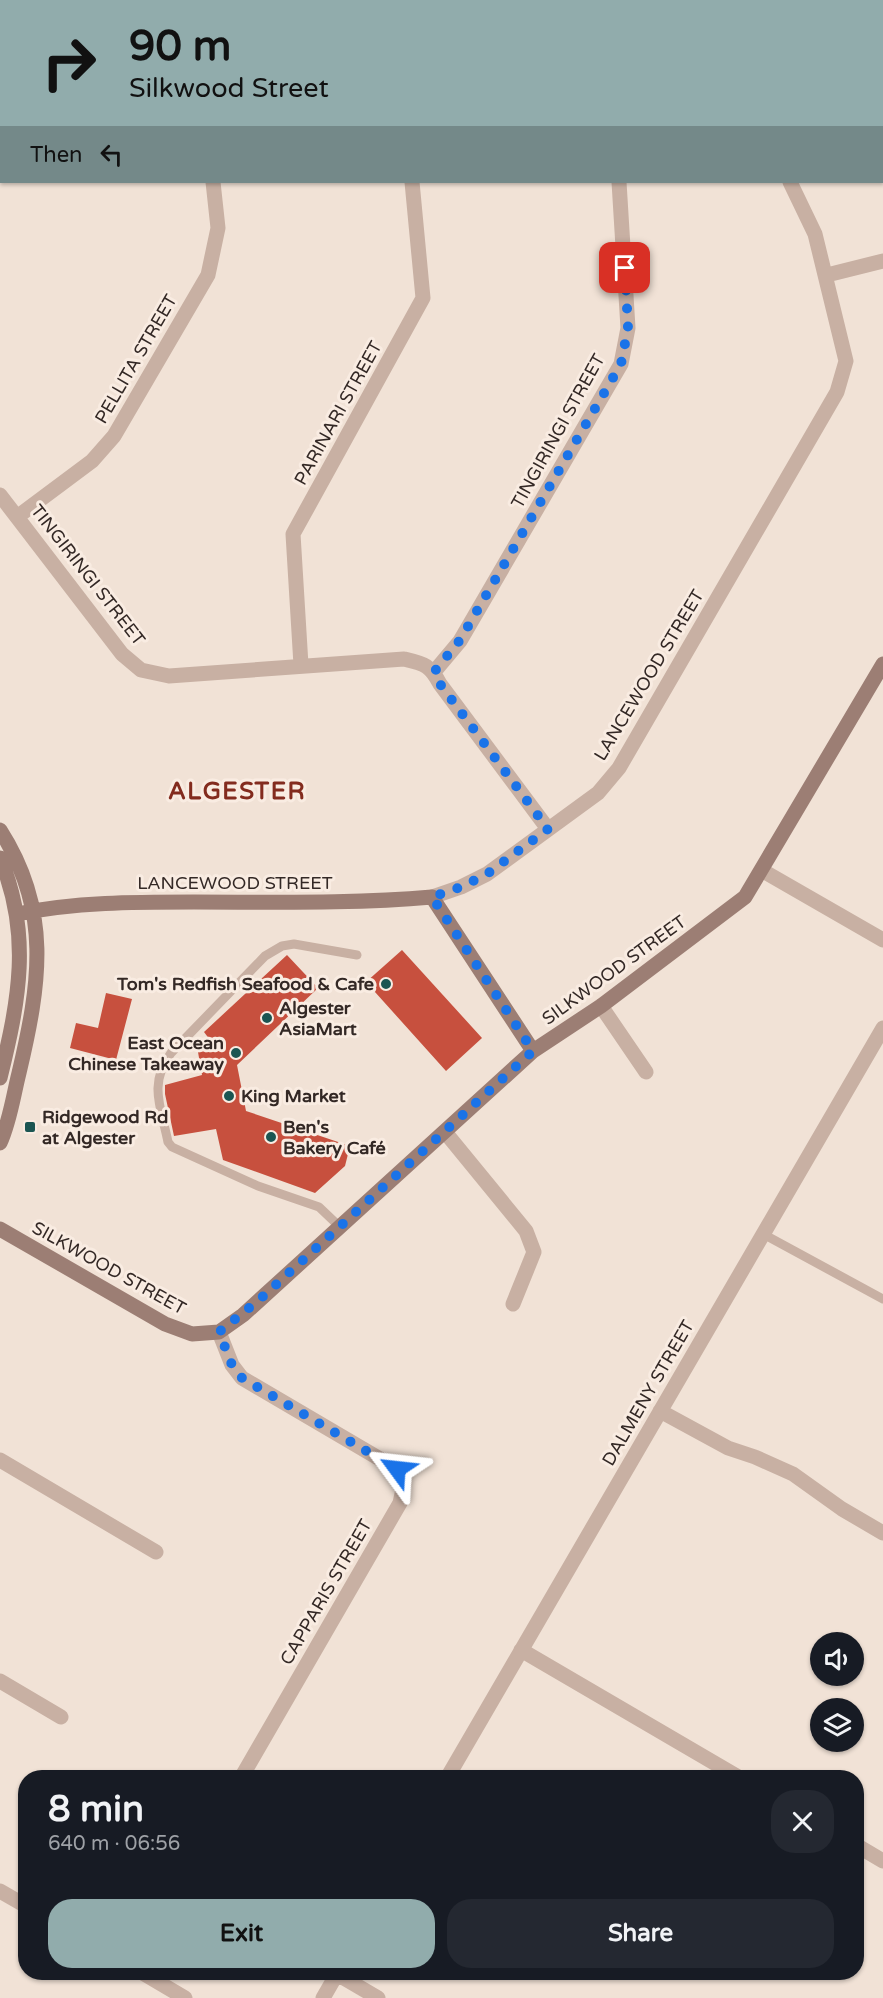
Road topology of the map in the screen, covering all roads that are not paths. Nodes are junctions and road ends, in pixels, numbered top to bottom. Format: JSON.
{"nodes":[{"id":1,"x":213,"y":183,"type":"edge"},
{"id":2,"x":412,"y":183,"type":"edge"},
{"id":3,"x":619,"y":183,"type":"edge"},
{"id":4,"x":790,"y":183,"type":"edge"},
{"id":5,"x":883,"y":261,"type":"edge"},
{"id":6,"x":826,"y":275,"type":"junction"},
{"id":7,"x":0,"y":495,"type":"edge"},
{"id":8,"x":17,"y":517,"type":"junction"},
{"id":9,"x":883,"y":664,"type":"edge"},
{"id":10,"x":301,"y":665,"type":"junction"},
{"id":11,"x":437,"y":678,"type":"junction"},
{"id":12,"x":548,"y":829,"type":"junction"},
{"id":13,"x":0,"y":830,"type":"edge"},
{"id":14,"x":0,"y":858,"type":"edge"},
{"id":15,"x":762,"y":871,"type":"junction"},
{"id":16,"x":432,"y":897,"type":"junction"},
{"id":17,"x":33,"y":911,"type":"junction"},
{"id":18,"x":17,"y":914,"type":"junction"},
{"id":19,"x":883,"y":940,"type":"edge"},
{"id":20,"x":357,"y":955,"type":"dead end"},
{"id":21,"x":602,"y":1006,"type":"junction"},
{"id":22,"x":883,"y":1028,"type":"edge"},
{"id":23,"x":5,"y":1034,"type":"edge"},
{"id":24,"x":27,"y":1039,"type":"junction"},
{"id":25,"x":533,"y":1051,"type":"junction"},
{"id":26,"x":646,"y":1071,"type":"dead end"},
{"id":27,"x":0,"y":1078,"type":"edge"},
{"id":28,"x":445,"y":1132,"type":"junction"},
{"id":29,"x":0,"y":1143,"type":"edge"},
{"id":30,"x":340,"y":1227,"type":"junction"},
{"id":31,"x":0,"y":1229,"type":"edge"},
{"id":32,"x":763,"y":1234,"type":"junction"},
{"id":33,"x":883,"y":1299,"type":"edge"},
{"id":34,"x":513,"y":1304,"type":"dead end"},
{"id":35,"x":219,"y":1332,"type":"junction"},
{"id":36,"x":660,"y":1411,"type":"junction"},
{"id":37,"x":0,"y":1460,"type":"edge"},
{"id":38,"x":883,"y":1533,"type":"edge"},
{"id":39,"x":156,"y":1552,"type":"dead end"},
{"id":40,"x":521,"y":1650,"type":"junction"},
{"id":41,"x":0,"y":1681,"type":"edge"},
{"id":42,"x":61,"y":1717,"type":"dead end"},
{"id":43,"x":246,"y":1770,"type":"edge"},
{"id":44,"x":452,"y":1770,"type":"edge"},
{"id":45,"x":726,"y":1770,"type":"edge"},
{"id":46,"x":864,"y":1850,"type":"edge"},
{"id":47,"x":883,"y":1861,"type":"edge"},
{"id":48,"x":0,"y":1891,"type":"edge"},
{"id":49,"x":18,"y":1901,"type":"edge"},
{"id":50,"x":155,"y":1980,"type":"edge"},
{"id":51,"x":334,"y":1980,"type":"edge"},
{"id":52,"x":349,"y":1980,"type":"edge"},
{"id":53,"x":185,"y":1998,"type":"edge"},
{"id":54,"x":323,"y":1998,"type":"edge"},
{"id":55,"x":378,"y":1998,"type":"edge"}],
"edges":[{"from":1,"to":8,"type":"street","name":"PELLITA STREET"},
{"from":2,"to":10,"type":"street","name":"PARINARI STREET"},
{"from":3,"to":11,"type":"street","name":"TINGIRINGI STREET"},
{"from":4,"to":6,"type":"street","name":"LANCEWOOD STREET"},
{"from":5,"to":6,"type":"street"},
{"from":6,"to":12,"type":"street","name":"LANCEWOOD STREET"},
{"from":7,"to":8,"type":"street","name":"TINGIRINGI STREET"},
{"from":8,"to":10,"type":"street","name":"TINGIRINGI STREET"},
{"from":9,"to":15,"type":"street","name":"SILKWOOD STREET"},
{"from":10,"to":11,"type":"street","name":"TINGIRINGI STREET"},
{"from":11,"to":12,"type":"street"},
{"from":12,"to":16,"type":"street","name":"LANCEWOOD STREET"},
{"from":13,"to":17,"type":"street"},
{"from":14,"to":18,"type":"street"},
{"from":15,"to":19,"type":"street"},
{"from":15,"to":21,"type":"street","name":"SILKWOOD STREET"},
{"from":16,"to":17,"type":"street","name":"LANCEWOOD STREET"},
{"from":16,"to":25,"type":"street"},
{"from":17,"to":18,"type":"street","name":"LANCEWOOD STREET"},
{"from":17,"to":24,"type":"street"},
{"from":18,"to":23,"type":"street"},
{"from":20,"to":30,"type":"lane"},
{"from":21,"to":25,"type":"street","name":"SILKWOOD STREET"},
{"from":21,"to":26,"type":"street"},
{"from":22,"to":32,"type":"street","name":"DALMENY STREET"},
{"from":23,"to":24,"type":"street"},
{"from":23,"to":27,"type":"street"},
{"from":24,"to":29,"type":"street"},
{"from":25,"to":28,"type":"street","name":"SILKWOOD STREET"},
{"from":28,"to":30,"type":"street","name":"SILKWOOD STREET"},
{"from":28,"to":34,"type":"street"},
{"from":30,"to":35,"type":"street","name":"SILKWOOD STREET"},
{"from":31,"to":35,"type":"street","name":"SILKWOOD STREET"},
{"from":32,"to":33,"type":"lane"},
{"from":32,"to":36,"type":"street","name":"DALMENY STREET"},
{"from":35,"to":43,"type":"street","name":"CAPPARIS STREET"},
{"from":36,"to":38,"type":"street"},
{"from":36,"to":40,"type":"street","name":"DALMENY STREET"},
{"from":37,"to":39,"type":"street"},
{"from":40,"to":44,"type":"street","name":"DALMENY STREET"},
{"from":40,"to":45,"type":"street"},
{"from":41,"to":42,"type":"street"},
{"from":46,"to":47,"type":"street"},
{"from":48,"to":49,"type":"street"},
{"from":50,"to":53,"type":"street"},
{"from":51,"to":54,"type":"street"},
{"from":52,"to":55,"type":"street"}]}
